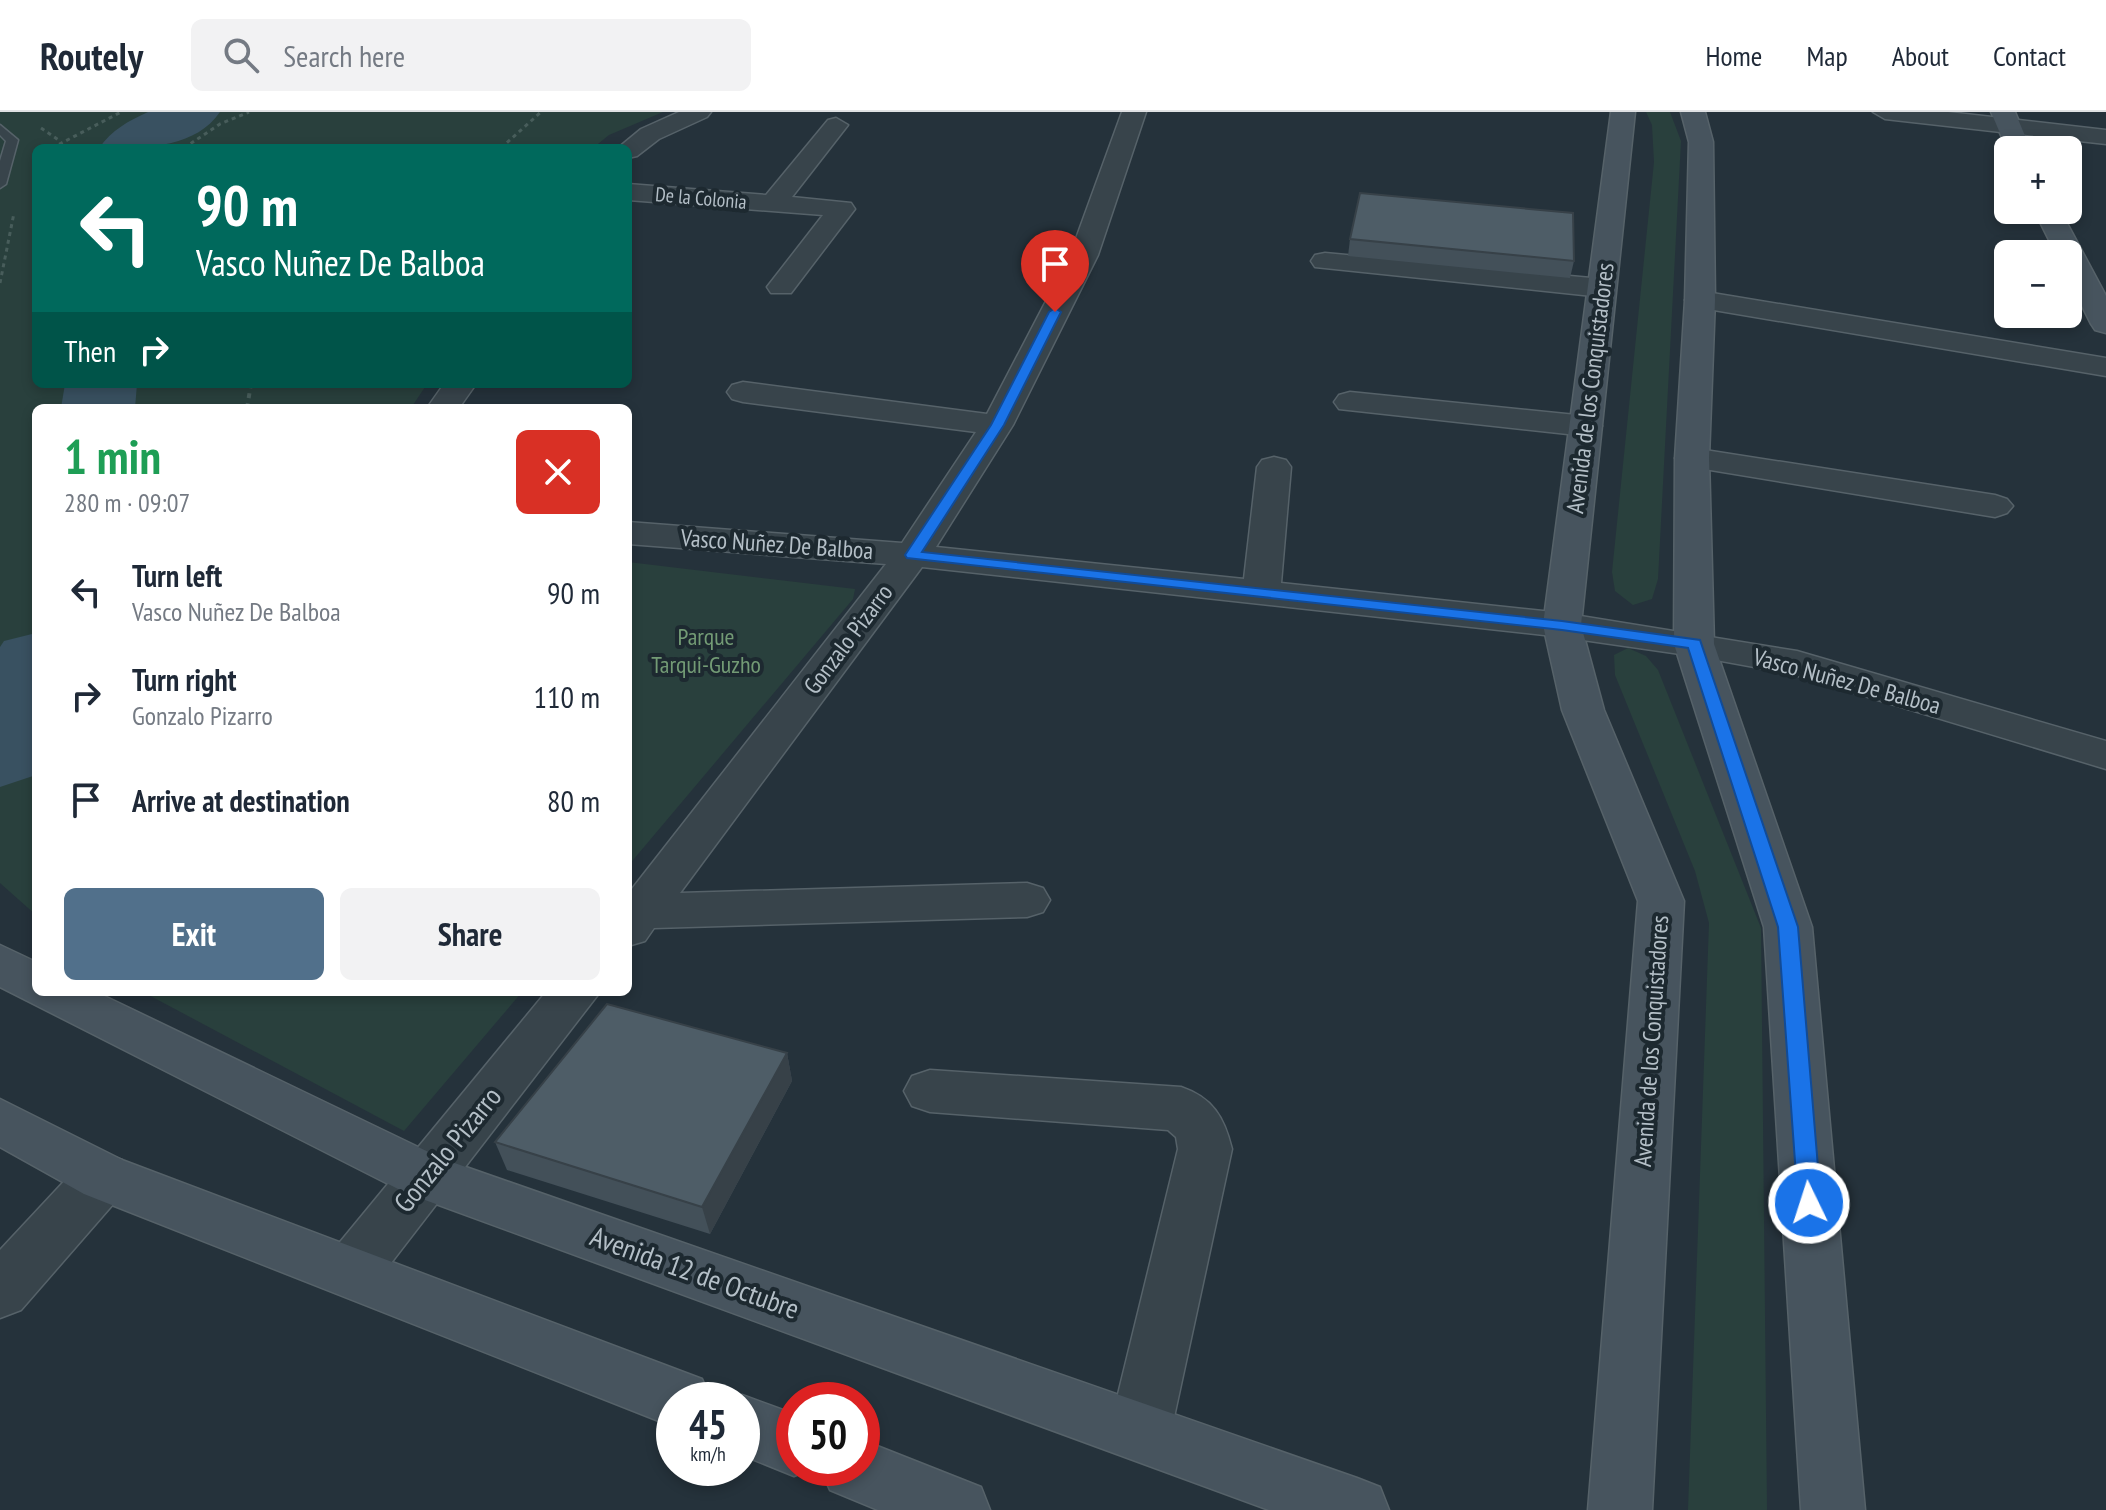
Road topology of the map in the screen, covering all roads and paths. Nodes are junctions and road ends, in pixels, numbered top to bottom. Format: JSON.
{"nodes":[{"id":1,"x":121,"y":112,"type":"edge"},
{"id":2,"x":249,"y":112,"type":"edge"},
{"id":3,"x":541,"y":112,"type":"edge"},
{"id":4,"x":699,"y":112,"type":"edge"},
{"id":5,"x":1134,"y":112,"type":"edge"},
{"id":6,"x":1623,"y":112,"type":"edge"},
{"id":7,"x":1693,"y":112,"type":"edge"},
{"id":8,"x":1885,"y":112,"type":"edge"},
{"id":9,"x":2006,"y":119,"type":"edge"},
{"id":10,"x":836,"y":125,"type":"dead end"},
{"id":11,"x":0,"y":129,"type":"edge"},
{"id":12,"x":2106,"y":137,"type":"edge"},
{"id":13,"x":60,"y":144,"type":"edge"},
{"id":14,"x":190,"y":144,"type":"edge"},
{"id":15,"x":505,"y":144,"type":"edge"},
{"id":16,"x":632,"y":148,"type":"edge"},
{"id":17,"x":0,"y":184,"type":"edge"},
{"id":18,"x":632,"y":192,"type":"edge"},
{"id":19,"x":773,"y":204,"type":"junction"},
{"id":20,"x":15,"y":206,"type":"dead end"},
{"id":21,"x":2054,"y":224,"type":"edge"},
{"id":22,"x":1325,"y":261,"type":"dead end"},
{"id":23,"x":0,"y":283,"type":"edge"},
{"id":24,"x":781,"y":287,"type":"dead end"},
{"id":25,"x":1602,"y":288,"type":"junction"},
{"id":26,"x":1700,"y":300,"type":"junction"},
{"id":27,"x":2106,"y":324,"type":"edge"},
{"id":28,"x":2106,"y":367,"type":"edge"},
{"id":29,"x":743,"y":392,"type":"dead end"},
{"id":30,"x":1350,"y":402,"type":"dead end"},
{"id":31,"x":997,"y":425,"type":"junction"},
{"id":32,"x":1586,"y":426,"type":"junction"},
{"id":33,"x":1692,"y":458,"type":"junction"},
{"id":34,"x":1274,"y":467,"type":"dead end"},
{"id":35,"x":1995,"y":506,"type":"dead end"},
{"id":36,"x":632,"y":533,"type":"edge"},
{"id":37,"x":912,"y":555,"type":"junction"},
{"id":38,"x":1261,"y":593,"type":"junction"},
{"id":39,"x":1562,"y":625,"type":"junction"},
{"id":40,"x":1694,"y":644,"type":"junction"},
{"id":41,"x":2106,"y":755,"type":"edge"},
{"id":42,"x":1027,"y":900,"type":"dead end"},
{"id":43,"x":635,"y":920,"type":"edge"},
{"id":44,"x":60,"y":996,"type":"edge"},
{"id":45,"x":572,"y":996,"type":"edge"},
{"id":46,"x":930,"y":1091,"type":"dead end"},
{"id":47,"x":0,"y":1121,"type":"edge"},
{"id":48,"x":425,"y":1176,"type":"junction"},
{"id":49,"x":103,"y":1177,"type":"junction"},
{"id":50,"x":351,"y":1271,"type":"junction"},
{"id":51,"x":0,"y":1291,"type":"edge"},
{"id":52,"x":656,"y":1391,"type":"edge"},
{"id":53,"x":1140,"y":1431,"type":"junction"},
{"id":54,"x":880,"y":1479,"type":"edge"},
{"id":55,"x":958,"y":1510,"type":"edge"},
{"id":56,"x":1357,"y":1510,"type":"edge"},
{"id":57,"x":1620,"y":1510,"type":"edge"},
{"id":58,"x":1833,"y":1510,"type":"edge"}],
"edges":[{"from":1,"to":13,"type":"path"},
{"from":2,"to":14,"type":"path"},
{"from":3,"to":15,"type":"path"},
{"from":4,"to":16,"type":"street"},
{"from":5,"to":31,"type":"street","name":"Gonzalo Pizarro"},
{"from":6,"to":25,"type":"main road","name":"Avenida de los Conquistadores"},
{"from":7,"to":26,"type":"main road"},
{"from":8,"to":9,"type":"street"},
{"from":9,"to":12,"type":"street"},
{"from":10,"to":19,"type":"street","name":"De la Colonia"},
{"from":11,"to":17,"type":"lane"},
{"from":18,"to":19,"type":"street","name":"De la Colonia"},
{"from":19,"to":24,"type":"street","name":"De la Colonia"},
{"from":20,"to":23,"type":"path"},
{"from":21,"to":27,"type":"main road"},
{"from":22,"to":25,"type":"street"},
{"from":25,"to":32,"type":"main road","name":"Avenida de los Conquistadores"},
{"from":26,"to":28,"type":"street"},
{"from":26,"to":33,"type":"main road"},
{"from":29,"to":31,"type":"street"},
{"from":30,"to":32,"type":"street"},
{"from":31,"to":37,"type":"street","name":"Gonzalo Pizarro"},
{"from":32,"to":39,"type":"main road","name":"Avenida de los Conquistadores"},
{"from":33,"to":35,"type":"street"},
{"from":33,"to":40,"type":"main road"},
{"from":34,"to":38,"type":"street"},
{"from":36,"to":37,"type":"street","name":"Vasco Nuñez De Balboa"},
{"from":37,"to":38,"type":"street","name":"Vasco Nuñez De Balboa"},
{"from":37,"to":43,"type":"street","name":"Gonzalo Pizarro"},
{"from":38,"to":39,"type":"street","name":"Vasco Nuñez De Balboa"},
{"from":39,"to":40,"type":"street","name":"Vasco Nuñez De Balboa"},
{"from":39,"to":57,"type":"main road","name":"Avenida de los Conquistadores"},
{"from":40,"to":41,"type":"street","name":"Vasco Nuñez De Balboa"},
{"from":40,"to":58,"type":"main road"},
{"from":42,"to":43,"type":"street"},
{"from":44,"to":48,"type":"main road","name":"Avenida 12 de Octubre"},
{"from":45,"to":48,"type":"street","name":"Gonzalo Pizarro"},
{"from":46,"to":53,"type":"street"},
{"from":47,"to":49,"type":"main road"},
{"from":48,"to":50,"type":"street","name":"Gonzalo Pizarro"},
{"from":48,"to":53,"type":"main road","name":"Avenida 12 de Octubre"},
{"from":49,"to":50,"type":"main road"},
{"from":49,"to":51,"type":"street"},
{"from":50,"to":52,"type":"main road"},
{"from":53,"to":56,"type":"main road","name":"Avenida 12 de Octubre"},
{"from":54,"to":55,"type":"main road"}]}
